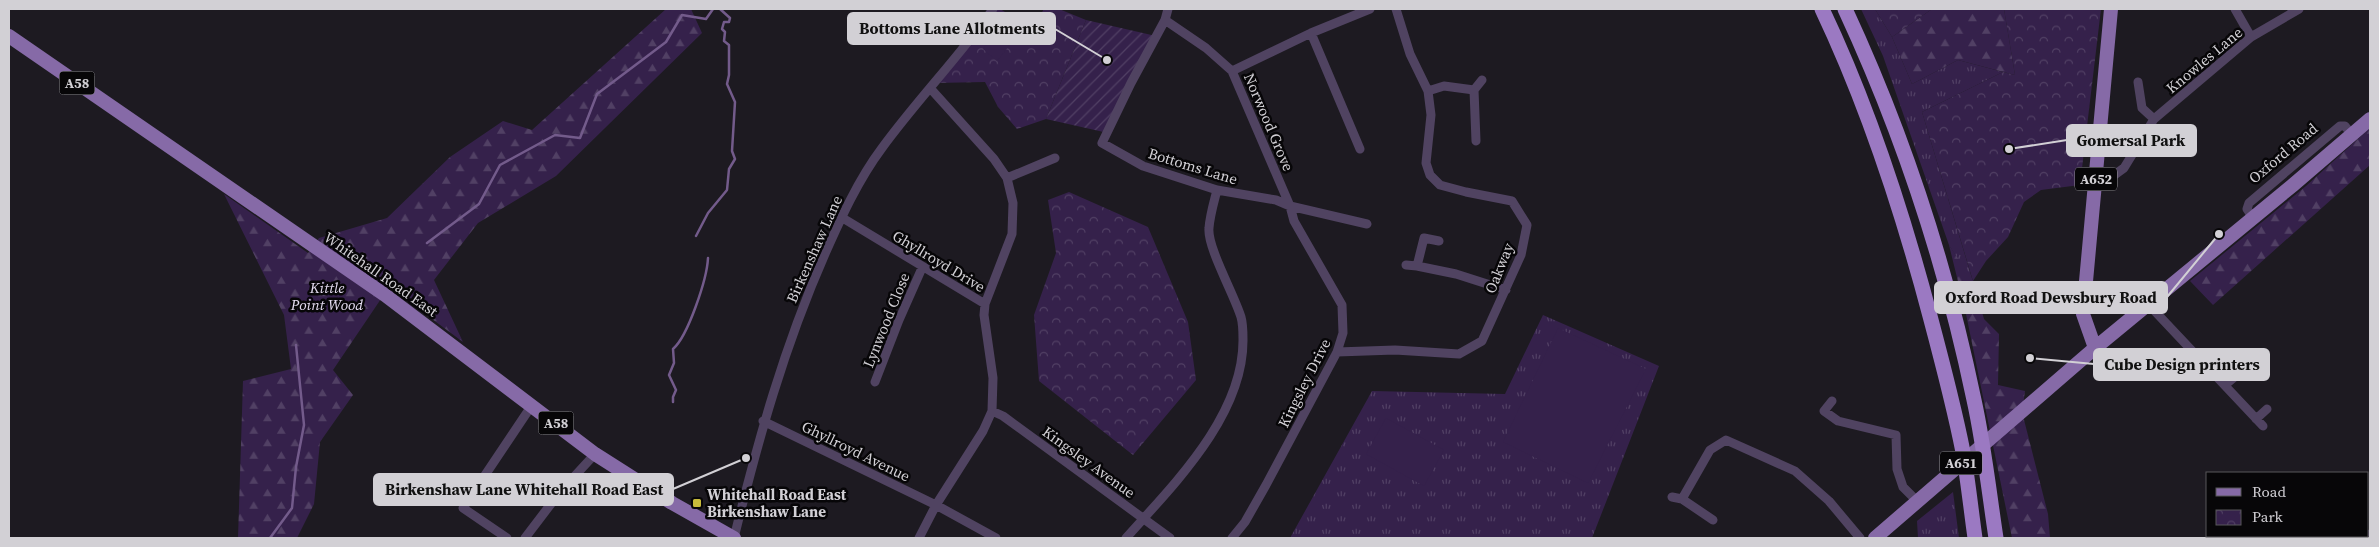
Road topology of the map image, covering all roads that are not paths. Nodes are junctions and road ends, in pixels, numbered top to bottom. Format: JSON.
{"nodes":[{"id":1,"x":993,"y":9,"type":"edge"},
{"id":2,"x":1168,"y":9,"type":"edge"},
{"id":3,"x":1370,"y":9,"type":"edge"},
{"id":4,"x":1396,"y":9,"type":"edge"},
{"id":5,"x":1822,"y":9,"type":"edge"},
{"id":6,"x":1846,"y":9,"type":"edge"},
{"id":7,"x":2111,"y":9,"type":"edge"},
{"id":8,"x":2235,"y":9,"type":"edge"},
{"id":9,"x":2299,"y":9,"type":"edge"},
{"id":10,"x":1165,"y":20,"type":"junction"},
{"id":11,"x":1311,"y":34,"type":"junction"},
{"id":12,"x":9,"y":36,"type":"edge"},
{"id":13,"x":2251,"y":37,"type":"junction"},
{"id":14,"x":1232,"y":71,"type":"junction"},
{"id":15,"x":1482,"y":80,"type":"dead end"},
{"id":16,"x":2138,"y":82,"type":"dead end"},
{"id":17,"x":930,"y":88,"type":"junction"},
{"id":18,"x":1474,"y":90,"type":"junction"},
{"id":19,"x":1428,"y":91,"type":"junction"},
{"id":20,"x":2370,"y":118,"type":"edge"},
{"id":21,"x":2154,"y":119,"type":"junction"},
{"id":22,"x":1476,"y":141,"type":"dead end"},
{"id":23,"x":1360,"y":149,"type":"dead end"},
{"id":24,"x":1055,"y":158,"type":"dead end"},
{"id":25,"x":1007,"y":178,"type":"junction"},
{"id":26,"x":2095,"y":188,"type":"junction"},
{"id":27,"x":1217,"y":190,"type":"junction"},
{"id":28,"x":1290,"y":206,"type":"junction"},
{"id":29,"x":841,"y":217,"type":"junction"},
{"id":30,"x":1368,"y":224,"type":"dead end"},
{"id":31,"x":1440,"y":241,"type":"dead end"},
{"id":32,"x":1406,"y":264,"type":"dead end"},
{"id":33,"x":1418,"y":266,"type":"junction"},
{"id":34,"x":922,"y":268,"type":"junction"},
{"id":35,"x":1506,"y":290,"type":"junction"},
{"id":36,"x":985,"y":304,"type":"junction"},
{"id":37,"x":2148,"y":304,"type":"junction"},
{"id":38,"x":2094,"y":348,"type":"junction"},
{"id":39,"x":1337,"y":352,"type":"junction"},
{"id":40,"x":2238,"y":374,"type":"dead end"},
{"id":41,"x":875,"y":382,"type":"dead end"},
{"id":42,"x":2225,"y":385,"type":"junction"},
{"id":43,"x":1832,"y":401,"type":"dead end"},
{"id":44,"x":532,"y":405,"type":"junction"},
{"id":45,"x":2267,"y":409,"type":"dead end"},
{"id":46,"x":992,"y":411,"type":"junction"},
{"id":47,"x":763,"y":421,"type":"junction"},
{"id":48,"x":595,"y":454,"type":"junction"},
{"id":49,"x":1672,"y":497,"type":"dead end"},
{"id":50,"x":1922,"y":497,"type":"junction"},
{"id":51,"x":1682,"y":499,"type":"junction"},
{"id":52,"x":936,"y":505,"type":"junction"},
{"id":53,"x":1143,"y":519,"type":"junction"},
{"id":54,"x":1714,"y":520,"type":"dead end"},
{"id":55,"x":507,"y":538,"type":"edge"},
{"id":56,"x":525,"y":538,"type":"edge"},
{"id":57,"x":734,"y":538,"type":"edge"},
{"id":58,"x":918,"y":538,"type":"edge"},
{"id":59,"x":996,"y":538,"type":"edge"},
{"id":60,"x":1126,"y":538,"type":"edge"},
{"id":61,"x":1170,"y":538,"type":"edge"},
{"id":62,"x":1232,"y":538,"type":"edge"},
{"id":63,"x":1860,"y":538,"type":"edge"},
{"id":64,"x":1875,"y":538,"type":"edge"},
{"id":65,"x":1975,"y":538,"type":"edge"},
{"id":66,"x":1996,"y":538,"type":"edge"}],
"edges":[{"from":1,"to":17,"type":"street","name":"Birkenshaw Lane"},
{"from":2,"to":10,"type":"street","name":"Bottoms Lane"},
{"from":3,"to":11,"type":"street"},
{"from":4,"to":19,"type":"street"},
{"from":5,"to":65,"type":"highway"},
{"from":6,"to":66,"type":"highway"},
{"from":7,"to":26,"type":"main road","number":"A652"},
{"from":8,"to":13,"type":"street"},
{"from":9,"to":13,"type":"street","name":"Knowles Lane"},
{"from":10,"to":14,"type":"street","name":"Norwood Grove"},
{"from":10,"to":27,"type":"street","name":"Bottoms Lane"},
{"from":11,"to":14,"type":"street"},
{"from":11,"to":23,"type":"street"},
{"from":12,"to":44,"type":"main road","name":"Whitehall Road East","number":"A58"},
{"from":13,"to":21,"type":"street","name":"Knowles Lane"},
{"from":14,"to":28,"type":"street","name":"Norwood Grove"},
{"from":15,"to":18,"type":"street"},
{"from":16,"to":21,"type":"street"},
{"from":17,"to":25,"type":"street"},
{"from":17,"to":29,"type":"street","name":"Birkenshaw Lane"},
{"from":18,"to":19,"type":"street"},
{"from":18,"to":22,"type":"street"},
{"from":19,"to":35,"type":"street","name":"Oakway"},
{"from":20,"to":37,"type":"main road","name":"Oxford Road","number":"A651"},
{"from":21,"to":26,"type":"street","name":"Knowles Lane"},
{"from":24,"to":25,"type":"street"},
{"from":25,"to":36,"type":"street"},
{"from":26,"to":38,"type":"main road","number":"A652"},
{"from":27,"to":28,"type":"street","name":"Bottoms Lane"},
{"from":27,"to":53,"type":"street"},
{"from":28,"to":30,"type":"street","name":"Bottoms Lane"},
{"from":28,"to":39,"type":"street","name":"Kingsley Drive"},
{"from":29,"to":34,"type":"street","name":"Ghyllroyd Drive"},
{"from":29,"to":47,"type":"street","name":"Birkenshaw Lane"},
{"from":31,"to":33,"type":"street"},
{"from":32,"to":33,"type":"street"},
{"from":33,"to":35,"type":"street"},
{"from":34,"to":36,"type":"street","name":"Ghyllroyd Drive"},
{"from":34,"to":41,"type":"street","name":"Lynwood Close"},
{"from":35,"to":39,"type":"street","name":"Oakway"},
{"from":36,"to":46,"type":"street","name":"Ghyllroyd Drive"},
{"from":37,"to":38,"type":"main road","name":"Oxford Road","number":"A651"},
{"from":37,"to":42,"type":"street"},
{"from":38,"to":50,"type":"main road","name":"Oxford Road","number":"A651"},
{"from":39,"to":62,"type":"street","name":"Kingsley Drive"},
{"from":40,"to":42,"type":"street"},
{"from":42,"to":45,"type":"street"},
{"from":43,"to":50,"type":"street"},
{"from":44,"to":48,"type":"main road","name":"Whitehall Road East","number":"A58"},
{"from":44,"to":55,"type":"street"},
{"from":46,"to":52,"type":"street","name":"Ghyllroyd Drive"},
{"from":46,"to":53,"type":"street","name":"Kingsley Avenue"},
{"from":47,"to":52,"type":"street","name":"Ghyllroyd Avenue"},
{"from":47,"to":57,"type":"street","name":"Birkenshaw Lane"},
{"from":48,"to":56,"type":"street"},
{"from":48,"to":57,"type":"main road","name":"Whitehall Road East","number":"A58"},
{"from":49,"to":51,"type":"street"},
{"from":50,"to":64,"type":"main road","number":"A651"},
{"from":51,"to":54,"type":"street"},
{"from":51,"to":63,"type":"street"},
{"from":52,"to":58,"type":"street","name":"Ghyllroyd Drive"},
{"from":52,"to":59,"type":"street","name":"Ghyllroyd Avenue"},
{"from":53,"to":60,"type":"street"},
{"from":53,"to":61,"type":"street","name":"Kingsley Avenue"}]}
